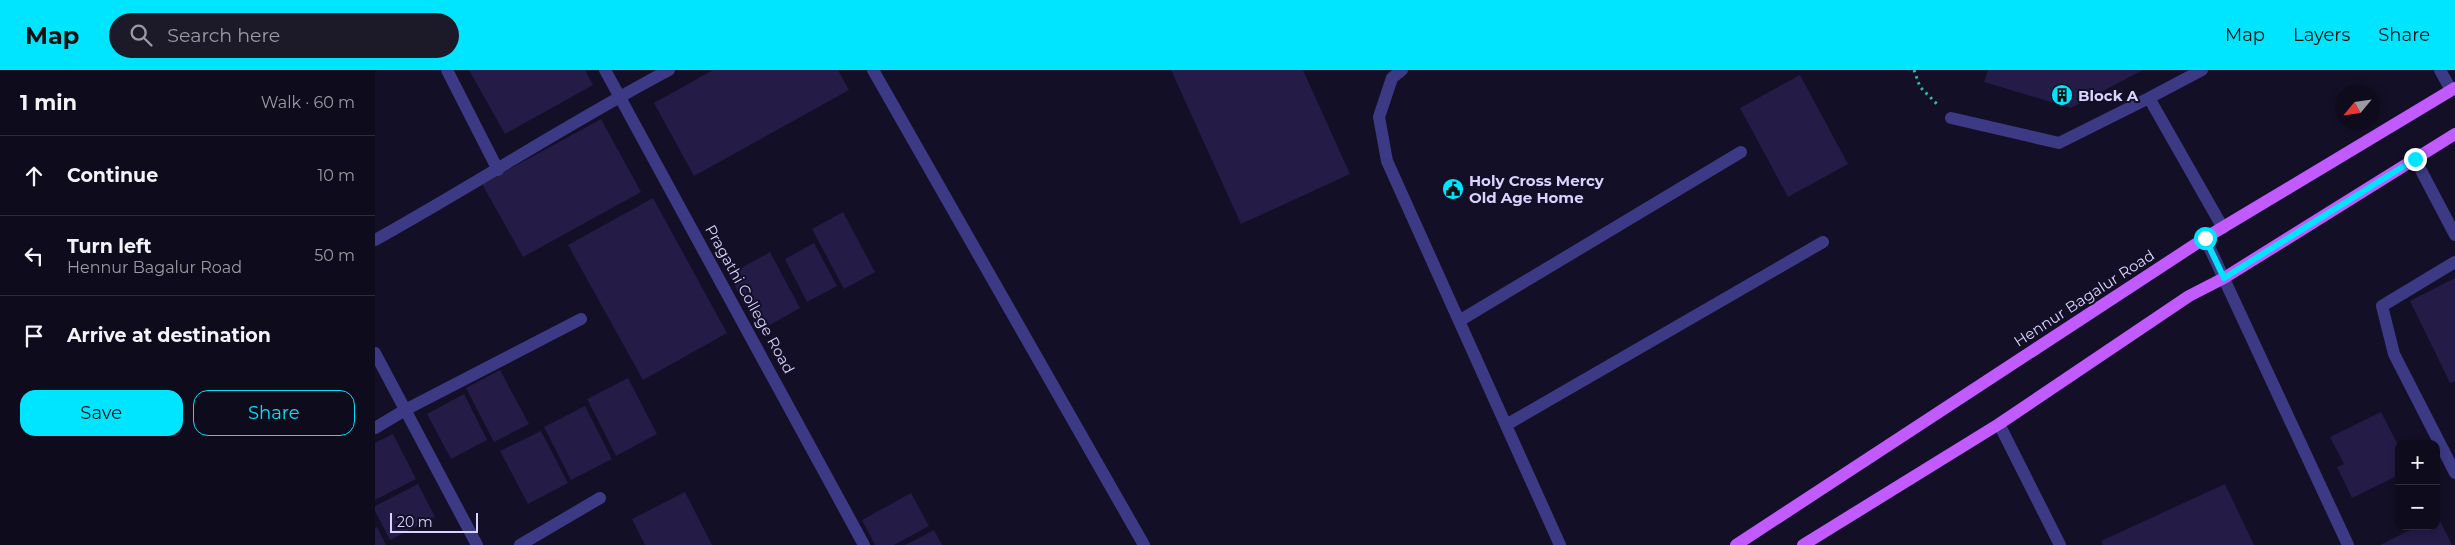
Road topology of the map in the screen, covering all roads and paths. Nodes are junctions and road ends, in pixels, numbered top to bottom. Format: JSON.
{"nodes":[{"id":1,"x":447,"y":70,"type":"edge"},
{"id":2,"x":605,"y":70,"type":"edge"},
{"id":3,"x":669,"y":70,"type":"edge"},
{"id":4,"x":873,"y":70,"type":"edge"},
{"id":5,"x":1914,"y":70,"type":"edge"},
{"id":6,"x":2202,"y":70,"type":"edge"},
{"id":7,"x":2440,"y":70,"type":"edge"},
{"id":8,"x":1397,"y":72,"type":"edge"},
{"id":9,"x":2453,"y":89,"type":"edge"},
{"id":10,"x":619,"y":96,"type":"junction"},
{"id":11,"x":2149,"y":98,"type":"junction"},
{"id":12,"x":1951,"y":118,"type":"joint"},
{"id":13,"x":2455,"y":134,"type":"edge"},
{"id":14,"x":1741,"y":152,"type":"dead end"},
{"id":15,"x":2415,"y":159,"type":"junction"},
{"id":16,"x":499,"y":170,"type":"junction"},
{"id":17,"x":2223,"y":228,"type":"junction"},
{"id":18,"x":2455,"y":235,"type":"edge"},
{"id":19,"x":2205,"y":238,"type":"junction"},
{"id":20,"x":375,"y":240,"type":"edge"},
{"id":21,"x":1823,"y":242,"type":"dead end"},
{"id":22,"x":2455,"y":262,"type":"edge"},
{"id":23,"x":2224,"y":278,"type":"junction"},
{"id":24,"x":581,"y":319,"type":"dead end"},
{"id":25,"x":1459,"y":321,"type":"junction"},
{"id":26,"x":375,"y":353,"type":"edge"},
{"id":27,"x":405,"y":410,"type":"junction"},
{"id":28,"x":1999,"y":424,"type":"junction"},
{"id":29,"x":1506,"y":425,"type":"junction"},
{"id":30,"x":375,"y":428,"type":"edge"},
{"id":31,"x":2455,"y":473,"type":"edge"},
{"id":32,"x":601,"y":498,"type":"dead end"},
{"id":33,"x":477,"y":545,"type":"edge"},
{"id":34,"x":520,"y":545,"type":"edge"},
{"id":35,"x":865,"y":545,"type":"edge"},
{"id":36,"x":1144,"y":545,"type":"edge"},
{"id":37,"x":1560,"y":545,"type":"edge"},
{"id":38,"x":1736,"y":545,"type":"edge"},
{"id":39,"x":1803,"y":545,"type":"edge"},
{"id":40,"x":2060,"y":545,"type":"edge"},
{"id":41,"x":2348,"y":545,"type":"edge"}],
"edges":[{"from":1,"to":16,"type":"street"},
{"from":2,"to":10,"type":"street","name":"Pragathi College Road"},
{"from":3,"to":10,"type":"street"},
{"from":4,"to":36,"type":"street"},
{"from":5,"to":12,"type":"path"},
{"from":6,"to":11,"type":"street"},
{"from":7,"to":9,"type":"street"},
{"from":8,"to":25,"type":"street"},
{"from":9,"to":17,"type":"main road","name":"Hennur Bagalur Road"},
{"from":10,"to":16,"type":"street"},
{"from":10,"to":35,"type":"street","name":"Pragathi College Road"},
{"from":11,"to":12,"type":"street"},
{"from":11,"to":17,"type":"street"},
{"from":13,"to":15,"type":"main road"},
{"from":14,"to":25,"type":"street"},
{"from":15,"to":18,"type":"street"},
{"from":15,"to":23,"type":"main road"},
{"from":16,"to":20,"type":"street"},
{"from":17,"to":19,"type":"main road","name":"Hennur Bagalur Road"},
{"from":19,"to":23,"type":"street"},
{"from":19,"to":38,"type":"main road","name":"Hennur Bagalur Road"},
{"from":21,"to":29,"type":"street"},
{"from":22,"to":31,"type":"street"},
{"from":23,"to":28,"type":"main road"},
{"from":23,"to":41,"type":"street"},
{"from":24,"to":27,"type":"street"},
{"from":25,"to":29,"type":"street"},
{"from":26,"to":27,"type":"street"},
{"from":27,"to":30,"type":"street"},
{"from":27,"to":33,"type":"street"},
{"from":28,"to":39,"type":"main road"},
{"from":28,"to":40,"type":"street"},
{"from":29,"to":37,"type":"street"},
{"from":32,"to":34,"type":"street"}]}
